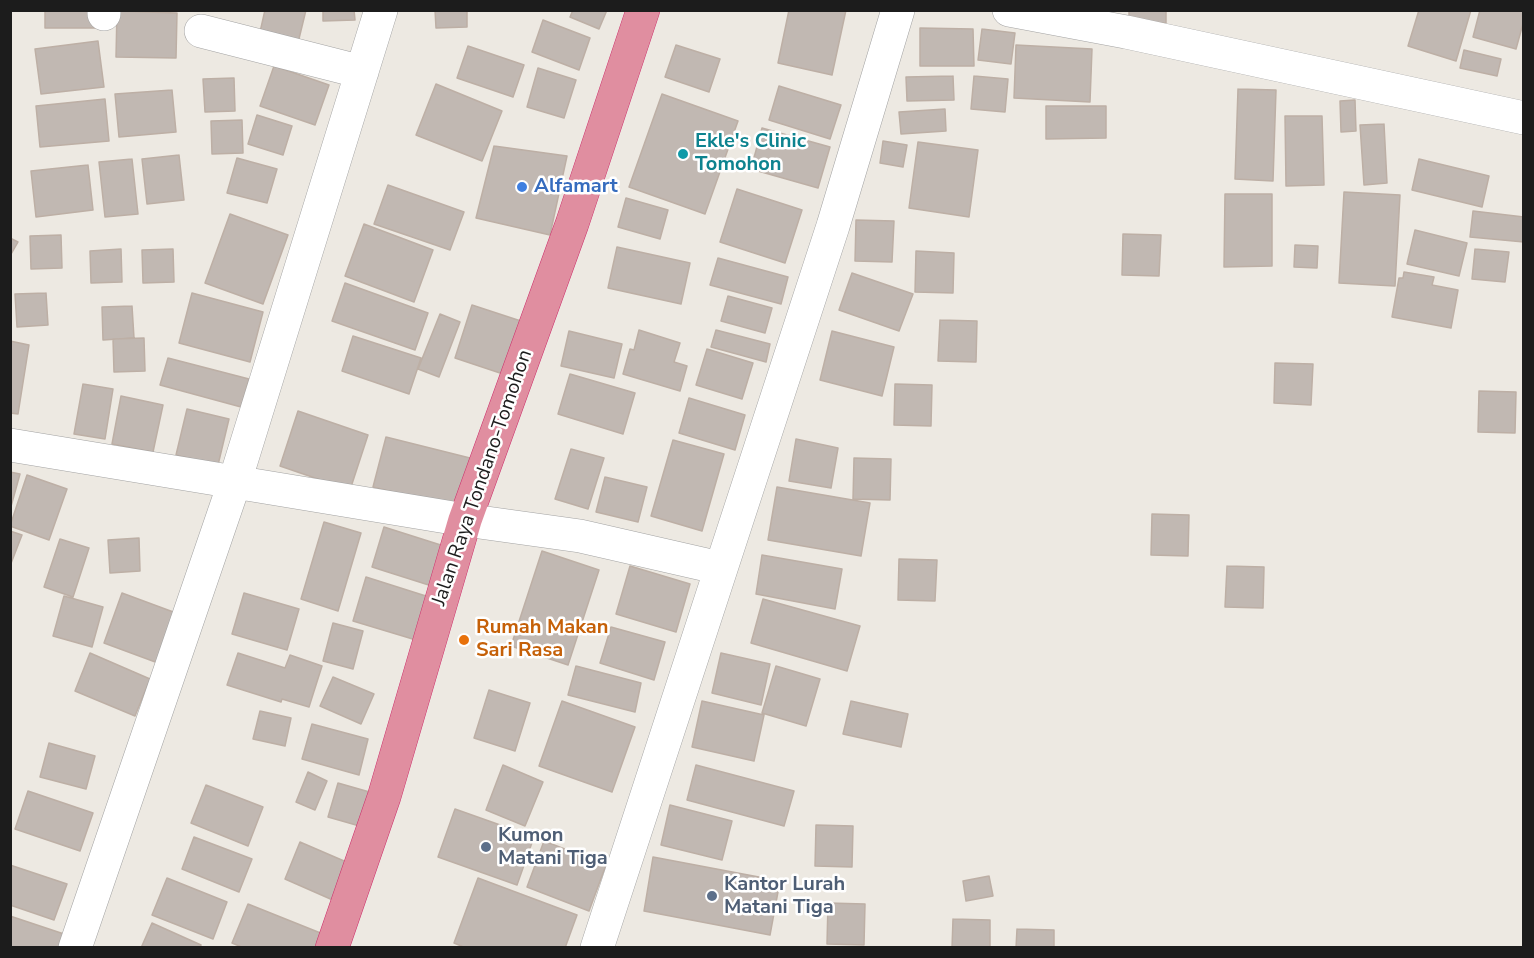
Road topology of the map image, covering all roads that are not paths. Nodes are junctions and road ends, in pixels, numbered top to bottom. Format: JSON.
{"nodes":[{"id":1,"x":381,"y":10,"type":"edge"},
{"id":2,"x":643,"y":10,"type":"edge"},
{"id":3,"x":898,"y":10,"type":"edge"},
{"id":4,"x":1010,"y":10,"type":"edge"},
{"id":5,"x":201,"y":31,"type":"dead end"},
{"id":6,"x":362,"y":72,"type":"junction"},
{"id":7,"x":1524,"y":118,"type":"edge"},
{"id":8,"x":10,"y":445,"type":"edge"},
{"id":9,"x":235,"y":481,"type":"junction"},
{"id":10,"x":465,"y":520,"type":"junction"},
{"id":11,"x":720,"y":568,"type":"junction"},
{"id":12,"x":75,"y":948,"type":"edge"},
{"id":13,"x":332,"y":948,"type":"edge"},
{"id":14,"x":597,"y":948,"type":"edge"}],
"edges":[{"from":1,"to":6,"type":"street"},
{"from":2,"to":10,"type":"highway","name":"Jalan Raya Tondano-Tomohon"},
{"from":3,"to":11,"type":"street"},
{"from":4,"to":7,"type":"street"},
{"from":5,"to":6,"type":"street"},
{"from":6,"to":9,"type":"street"},
{"from":8,"to":9,"type":"street"},
{"from":9,"to":10,"type":"street"},
{"from":9,"to":12,"type":"street"},
{"from":10,"to":11,"type":"street"},
{"from":10,"to":13,"type":"highway","name":"Jalan Raya Tondano-Tomohon"},
{"from":11,"to":14,"type":"street"}]}
